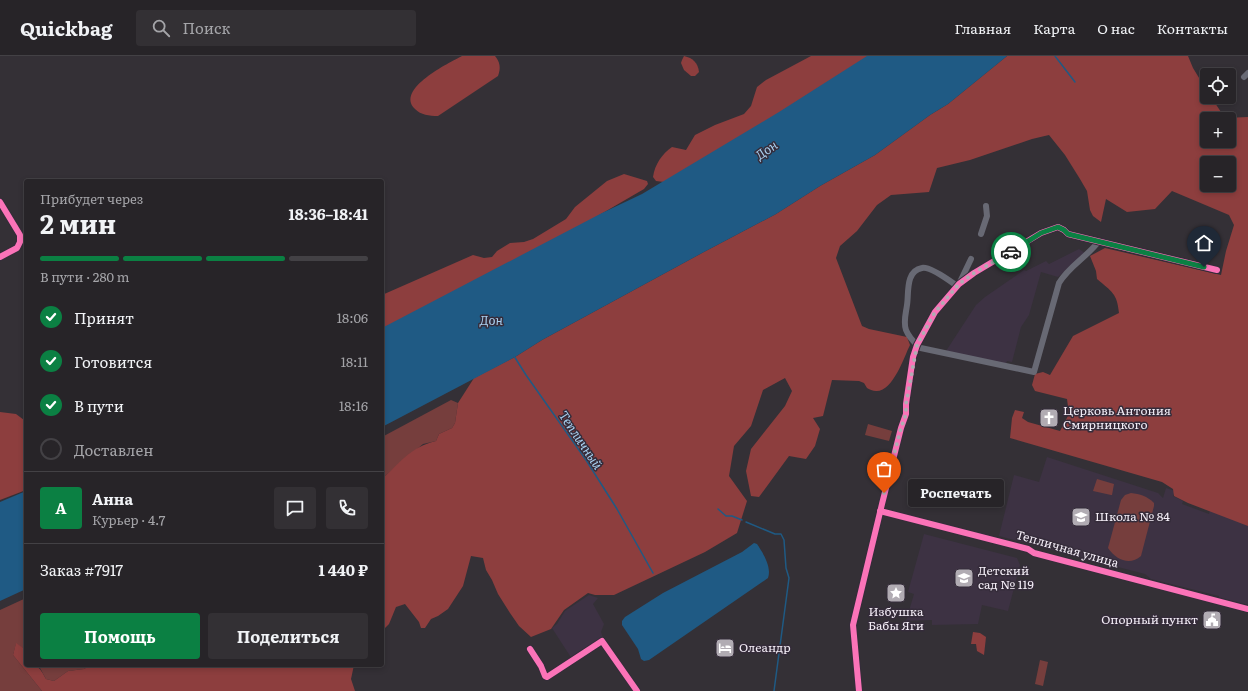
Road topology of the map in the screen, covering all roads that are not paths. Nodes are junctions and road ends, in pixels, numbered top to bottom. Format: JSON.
{"nodes":[{"id":1,"x":0,"y":202,"type":"edge"},
{"id":2,"x":986,"y":206,"type":"dead end"},
{"id":3,"x":981,"y":234,"type":"dead end"},
{"id":4,"x":1099,"y":241,"type":"junction"},
{"id":5,"x":0,"y":257,"type":"edge"},
{"id":6,"x":971,"y":259,"type":"dead end"},
{"id":7,"x":1217,"y":270,"type":"dead end"},
{"id":8,"x":958,"y":285,"type":"junction"},
{"id":9,"x":916,"y":346,"type":"junction"},
{"id":10,"x":880,"y":511,"type":"junction"},
{"id":11,"x":1248,"y":609,"type":"edge"},
{"id":12,"x":530,"y":649,"type":"dead end"},
{"id":13,"x":637,"y":691,"type":"edge"},
{"id":14,"x":859,"y":691,"type":"edge"}],
"edges":[{"from":1,"to":5,"type":"street"},
{"from":2,"to":3,"type":"street"},
{"from":4,"to":7,"type":"street"},
{"from":4,"to":8,"type":"street"},
{"from":4,"to":9,"type":"street"},
{"from":6,"to":8,"type":"street"},
{"from":8,"to":9,"type":"street"},
{"from":8,"to":9,"type":"street"},
{"from":9,"to":10,"type":"street"},
{"from":10,"to":11,"type":"street","name":"Тепличная улица"},
{"from":10,"to":14,"type":"street"},
{"from":12,"to":13,"type":"street"}]}
